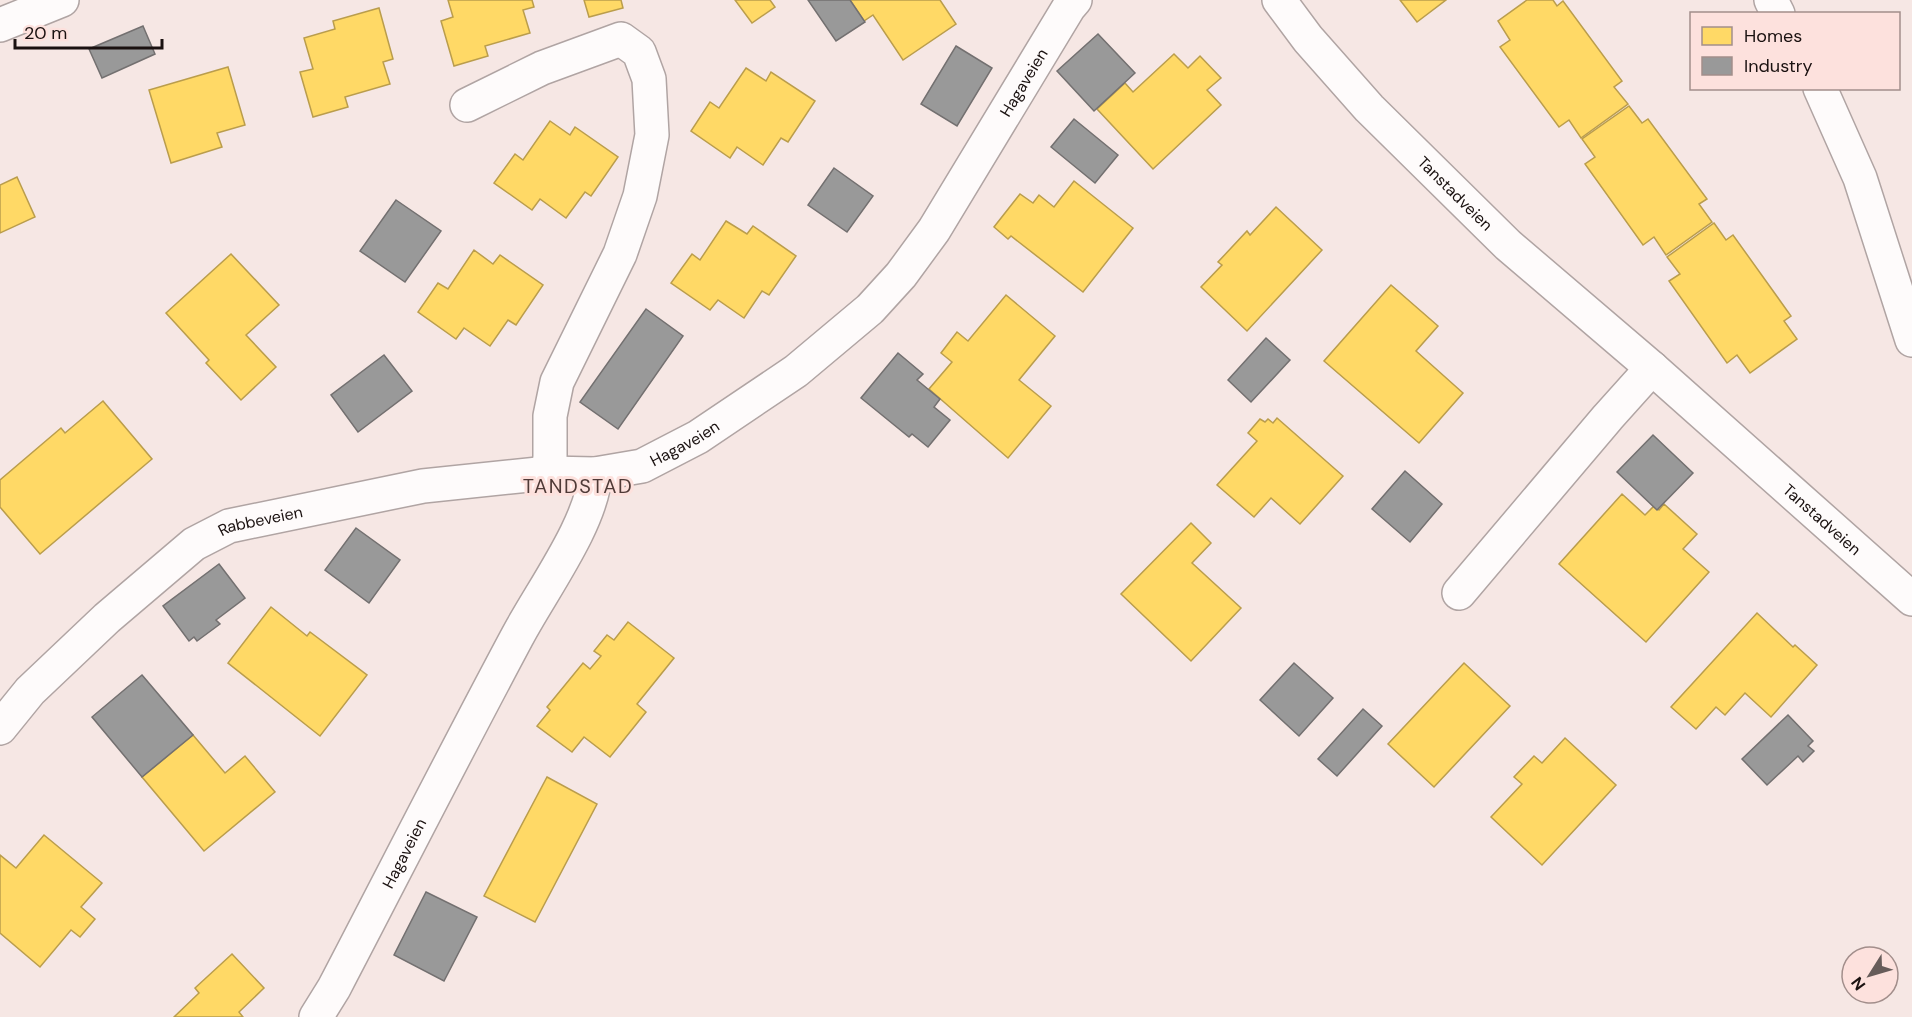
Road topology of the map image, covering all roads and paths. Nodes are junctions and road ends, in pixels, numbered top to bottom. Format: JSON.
{"nodes":[{"id":1,"x":62,"y":0,"type":"edge"},
{"id":2,"x":1075,"y":0,"type":"edge"},
{"id":3,"x":1279,"y":0,"type":"edge"},
{"id":4,"x":0,"y":26,"type":"edge"},
{"id":5,"x":1821,"y":90,"type":"edge"},
{"id":6,"x":467,"y":105,"type":"dead end"},
{"id":7,"x":1912,"y":340,"type":"edge"},
{"id":8,"x":1652,"y":368,"type":"junction"},
{"id":9,"x":548,"y":473,"type":"junction"},
{"id":10,"x":595,"y":474,"type":"junction"},
{"id":11,"x":1459,"y":593,"type":"dead end"},
{"id":12,"x":1912,"y":599,"type":"edge"},
{"id":13,"x":0,"y":728,"type":"edge"},
{"id":14,"x":316,"y":1017,"type":"edge"}],
"edges":[{"from":1,"to":4,"type":"street"},
{"from":2,"to":10,"type":"street","name":"Hagaveien"},
{"from":3,"to":8,"type":"street","name":"Tanstadveien"},
{"from":5,"to":7,"type":"street"},
{"from":6,"to":9,"type":"street"},
{"from":8,"to":11,"type":"street"},
{"from":8,"to":12,"type":"street","name":"Tanstadveien"},
{"from":9,"to":10,"type":"street","name":"Rabbeveien"},
{"from":9,"to":13,"type":"street","name":"Rabbeveien"},
{"from":10,"to":14,"type":"street","name":"Hagaveien"}]}
